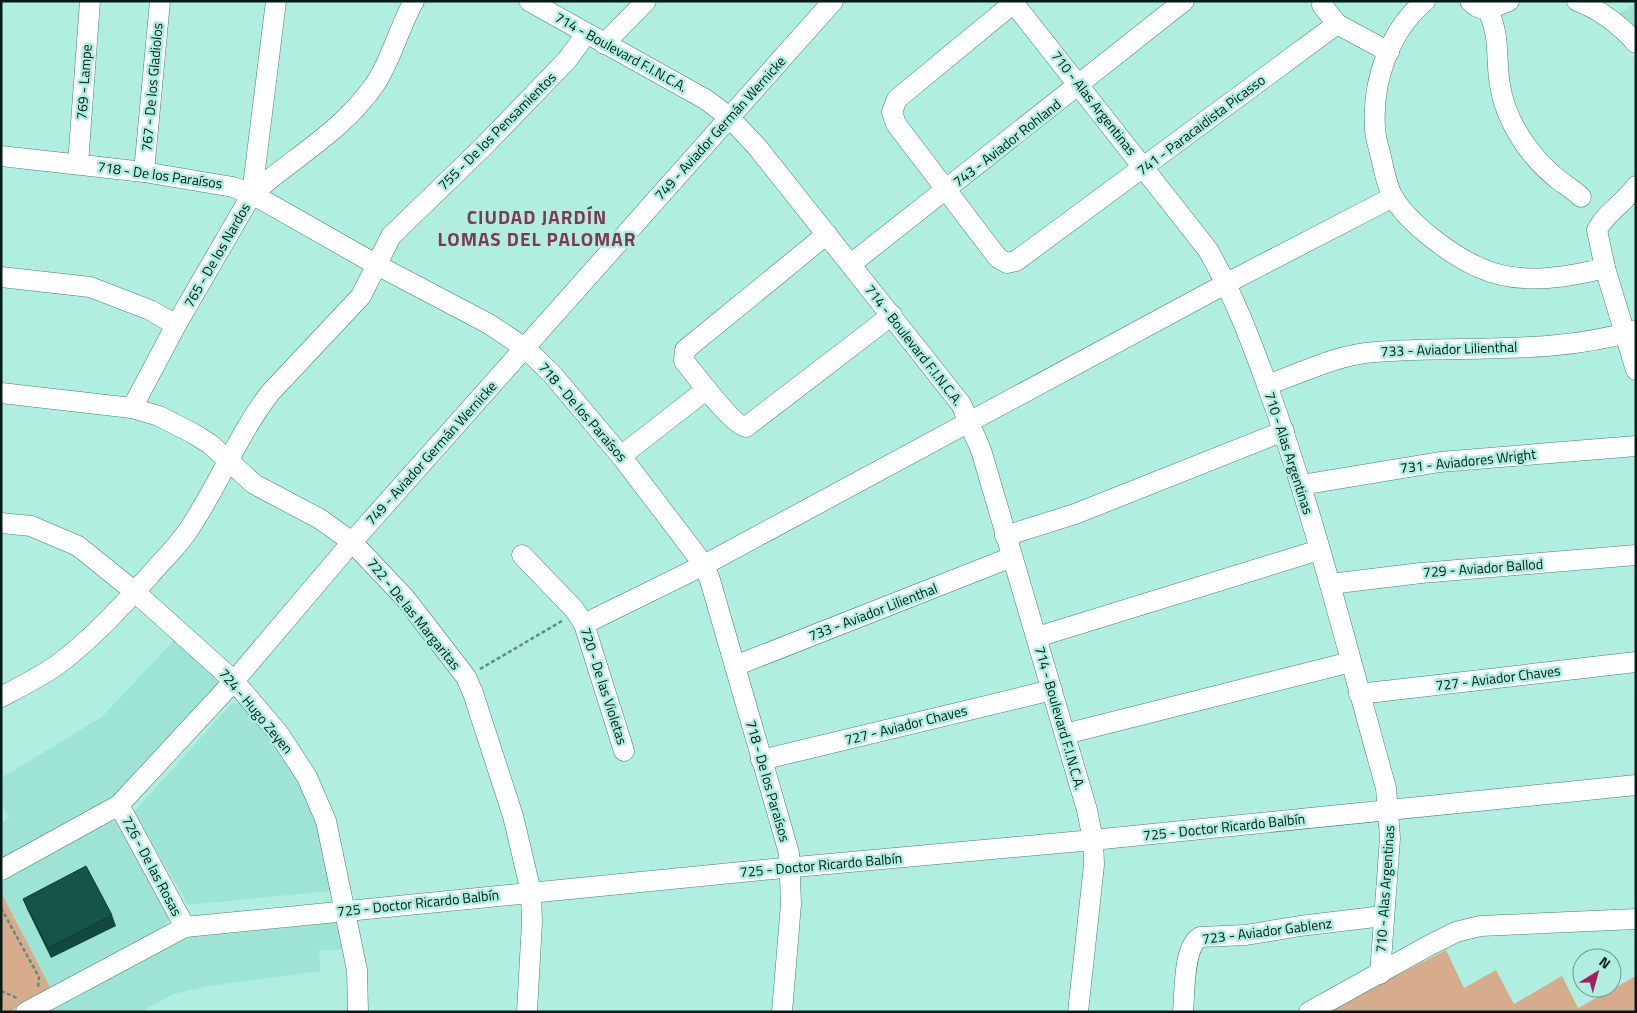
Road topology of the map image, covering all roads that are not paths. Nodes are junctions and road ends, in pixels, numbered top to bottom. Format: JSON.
{"nodes":[{"id":1,"x":90,"y":1,"type":"edge"},
{"id":2,"x":160,"y":1,"type":"edge"},
{"id":3,"x":276,"y":1,"type":"edge"},
{"id":4,"x":414,"y":1,"type":"edge"},
{"id":5,"x":529,"y":1,"type":"edge"},
{"id":6,"x":646,"y":1,"type":"edge"},
{"id":7,"x":833,"y":1,"type":"edge"},
{"id":8,"x":1184,"y":1,"type":"edge"},
{"id":9,"x":1425,"y":1,"type":"edge"},
{"id":10,"x":1470,"y":1,"type":"edge"},
{"id":11,"x":1509,"y":1,"type":"edge"},
{"id":12,"x":1577,"y":1,"type":"edge"},
{"id":13,"x":1014,"y":2,"type":"edge"},
{"id":14,"x":1322,"y":6,"type":"dead end"},
{"id":15,"x":1488,"y":10,"type":"junction"},
{"id":16,"x":1337,"y":24,"type":"junction"},
{"id":17,"x":586,"y":34,"type":"junction"},
{"id":18,"x":1636,"y":43,"type":"edge"},
{"id":19,"x":604,"y":44,"type":"junction"},
{"id":20,"x":1389,"y":52,"type":"junction"},
{"id":21,"x":1080,"y":85,"type":"junction"},
{"id":22,"x":729,"y":116,"type":"junction"},
{"id":23,"x":1,"y":156,"type":"edge"},
{"id":24,"x":78,"y":164,"type":"junction"},
{"id":25,"x":1145,"y":167,"type":"junction"},
{"id":26,"x":144,"y":172,"type":"junction"},
{"id":27,"x":1636,"y":186,"type":"edge"},
{"id":28,"x":947,"y":191,"type":"junction"},
{"id":29,"x":252,"y":194,"type":"junction"},
{"id":30,"x":1393,"y":197,"type":"junction"},
{"id":31,"x":1582,"y":197,"type":"dead end"},
{"id":32,"x":827,"y":234,"type":"junction"},
{"id":33,"x":851,"y":264,"type":"junction"},
{"id":34,"x":378,"y":265,"type":"junction"},
{"id":35,"x":1604,"y":268,"type":"junction"},
{"id":36,"x":1,"y":277,"type":"edge"},
{"id":37,"x":1227,"y":283,"type":"junction"},
{"id":38,"x":892,"y":315,"type":"junction"},
{"id":39,"x":176,"y":325,"type":"junction"},
{"id":40,"x":1630,"y":332,"type":"edge"},
{"id":41,"x":525,"y":348,"type":"junction"},
{"id":42,"x":1636,"y":370,"type":"edge"},
{"id":43,"x":1267,"y":385,"type":"junction"},
{"id":44,"x":707,"y":389,"type":"junction"},
{"id":45,"x":1,"y":393,"type":"edge"},
{"id":46,"x":132,"y":408,"type":"junction"},
{"id":47,"x":969,"y":422,"type":"junction"},
{"id":48,"x":1284,"y":431,"type":"junction"},
{"id":49,"x":1636,"y":446,"type":"edge"},
{"id":50,"x":621,"y":456,"type":"junction"},
{"id":51,"x":228,"y":462,"type":"junction"},
{"id":52,"x":1301,"y":484,"type":"junction"},
{"id":53,"x":1,"y":523,"type":"edge"},
{"id":54,"x":1005,"y":536,"type":"junction"},
{"id":55,"x":352,"y":542,"type":"junction"},
{"id":56,"x":1319,"y":550,"type":"junction"},
{"id":57,"x":522,"y":555,"type":"dead end"},
{"id":58,"x":1636,"y":555,"type":"edge"},
{"id":59,"x":1012,"y":557,"type":"junction"},
{"id":60,"x":704,"y":565,"type":"junction"},
{"id":61,"x":1330,"y":584,"type":"junction"},
{"id":62,"x":135,"y":592,"type":"junction"},
{"id":63,"x":584,"y":624,"type":"junction"},
{"id":64,"x":1037,"y":637,"type":"junction"},
{"id":65,"x":1351,"y":662,"type":"junction"},
{"id":66,"x":1636,"y":662,"type":"edge"},
{"id":67,"x":735,"y":666,"type":"junction"},
{"id":68,"x":234,"y":682,"type":"junction"},
{"id":69,"x":1052,"y":690,"type":"junction"},
{"id":70,"x":1359,"y":694,"type":"junction"},
{"id":71,"x":1,"y":697,"type":"edge"},
{"id":72,"x":1065,"y":734,"type":"junction"},
{"id":73,"x":624,"y":751,"type":"dead end"},
{"id":74,"x":761,"y":760,"type":"junction"},
{"id":75,"x":1636,"y":785,"type":"edge"},
{"id":76,"x":119,"y":805,"type":"junction"},
{"id":77,"x":1389,"y":809,"type":"junction"},
{"id":78,"x":1093,"y":840,"type":"junction"},
{"id":79,"x":790,"y":868,"type":"junction"},
{"id":80,"x":1,"y":870,"type":"edge"},
{"id":81,"x":532,"y":892,"type":"junction"},
{"id":82,"x":346,"y":911,"type":"junction"},
{"id":83,"x":1383,"y":916,"type":"junction"},
{"id":84,"x":1636,"y":919,"type":"edge"},
{"id":85,"x":185,"y":927,"type":"junction"},
{"id":86,"x":1380,"y":974,"type":"junction"},
{"id":87,"x":35,"y":1010,"type":"edge"},
{"id":88,"x":358,"y":1012,"type":"edge"},
{"id":89,"x":527,"y":1012,"type":"edge"},
{"id":90,"x":782,"y":1012,"type":"edge"},
{"id":91,"x":1078,"y":1012,"type":"edge"},
{"id":92,"x":1183,"y":1012,"type":"edge"},
{"id":93,"x":1309,"y":1012,"type":"edge"}],
"edges":[{"from":1,"to":24,"type":"street","name":"769 - Lampe"},
{"from":2,"to":26,"type":"street","name":"767 - De los Gladiolos"},
{"from":3,"to":29,"type":"street","name":"765 - De los Nardos"},
{"from":4,"to":29,"type":"street"},
{"from":5,"to":17,"type":"street","name":"714 - Boulevard F.I.N.C.A."},
{"from":6,"to":19,"type":"street"},
{"from":7,"to":22,"type":"street","name":"749 - Aviador Germán Wernicke"},
{"from":8,"to":21,"type":"street","name":"743 - Aviador Rohland"},
{"from":9,"to":20,"type":"street"},
{"from":10,"to":15,"type":"street"},
{"from":11,"to":15,"type":"street"},
{"from":12,"to":18,"type":"street"},
{"from":13,"to":21,"type":"street","name":"710 - Alas Argentinas"},
{"from":13,"to":28,"type":"street"},
{"from":14,"to":16,"type":"street"},
{"from":15,"to":31,"type":"street"},
{"from":16,"to":20,"type":"street"},
{"from":16,"to":25,"type":"street","name":"741 - Paracaidista Picasso"},
{"from":17,"to":19,"type":"street","name":"714 - Boulevard F.I.N.C.A."},
{"from":17,"to":34,"type":"street","name":"755 - De los Pensamientos"},
{"from":19,"to":22,"type":"street","name":"714 - Boulevard F.I.N.C.A."},
{"from":20,"to":30,"type":"street"},
{"from":21,"to":25,"type":"street","name":"710 - Alas Argentinas"},
{"from":21,"to":28,"type":"street","name":"743 - Aviador Rohland"},
{"from":22,"to":32,"type":"street","name":"714 - Boulevard F.I.N.C.A."},
{"from":22,"to":41,"type":"street","name":"749 - Aviador Germán Wernicke"},
{"from":23,"to":24,"type":"street","name":"718 - De los Paraísos"},
{"from":24,"to":26,"type":"street","name":"718 - De los Paraísos"},
{"from":25,"to":28,"type":"street","name":"741 - Paracaidista Picasso"},
{"from":25,"to":37,"type":"street","name":"710 - Alas Argentinas"},
{"from":26,"to":29,"type":"street","name":"718 - De los Paraísos"},
{"from":27,"to":35,"type":"street"},
{"from":28,"to":33,"type":"street","name":"743 - Aviador Rohland"},
{"from":29,"to":34,"type":"street","name":"718 - De los Paraísos"},
{"from":29,"to":39,"type":"street","name":"765 - De los Nardos"},
{"from":30,"to":35,"type":"street"},
{"from":30,"to":37,"type":"street"},
{"from":32,"to":33,"type":"street","name":"714 - Boulevard F.I.N.C.A."},
{"from":32,"to":44,"type":"street"},
{"from":33,"to":38,"type":"street","name":"714 - Boulevard F.I.N.C.A."},
{"from":34,"to":41,"type":"street","name":"718 - De los Paraísos"},
{"from":34,"to":51,"type":"street","name":"755 - De los Pensamientos"},
{"from":35,"to":40,"type":"street"},
{"from":36,"to":39,"type":"street"},
{"from":37,"to":43,"type":"street","name":"710 - Alas Argentinas"},
{"from":37,"to":47,"type":"street"},
{"from":38,"to":44,"type":"street"},
{"from":38,"to":47,"type":"street","name":"714 - Boulevard F.I.N.C.A."},
{"from":39,"to":46,"type":"street","name":"765 - De los Nardos"},
{"from":40,"to":42,"type":"street"},
{"from":40,"to":43,"type":"street","name":"733 - Aviador Lilienthal"},
{"from":41,"to":50,"type":"street","name":"718 - De los Paraísos"},
{"from":41,"to":55,"type":"street","name":"749 - Aviador Germán Wernicke"},
{"from":43,"to":48,"type":"street","name":"710 - Alas Argentinas"},
{"from":44,"to":50,"type":"street"},
{"from":45,"to":46,"type":"street","name":"722 - De las Margaritas"},
{"from":46,"to":51,"type":"street","name":"722 - De las Margaritas"},
{"from":47,"to":54,"type":"street","name":"714 - Boulevard F.I.N.C.A."},
{"from":47,"to":60,"type":"street"},
{"from":48,"to":52,"type":"street","name":"710 - Alas Argentinas"},
{"from":48,"to":54,"type":"street"},
{"from":49,"to":52,"type":"street","name":"731 - Aviadores Wright"},
{"from":50,"to":60,"type":"street","name":"718 - De los Paraísos"},
{"from":51,"to":55,"type":"street","name":"722 - De las Margaritas"},
{"from":51,"to":62,"type":"street","name":"755 - De los Pensamientos"},
{"from":52,"to":56,"type":"street","name":"710 - Alas Argentinas"},
{"from":53,"to":62,"type":"street","name":"724 - Hugo Zeyen"},
{"from":54,"to":59,"type":"street","name":"714 - Boulevard F.I.N.C.A."},
{"from":55,"to":68,"type":"street","name":"749 - Aviador Germán Wernicke"},
{"from":55,"to":81,"type":"street","name":"722 - De las Margaritas"},
{"from":56,"to":61,"type":"street","name":"710 - Alas Argentinas"},
{"from":56,"to":64,"type":"street"},
{"from":57,"to":63,"type":"street","name":"720 - De las Violetas"},
{"from":58,"to":61,"type":"street","name":"729 - Aviador Ballod"},
{"from":59,"to":64,"type":"street","name":"714 - Boulevard F.I.N.C.A."},
{"from":59,"to":67,"type":"street","name":"733 - Aviador Lilienthal"},
{"from":60,"to":63,"type":"street"},
{"from":60,"to":67,"type":"street","name":"718 - De los Paraísos"},
{"from":61,"to":65,"type":"street","name":"710 - Alas Argentinas"},
{"from":62,"to":68,"type":"street","name":"724 - Hugo Zeyen"},
{"from":62,"to":71,"type":"street","name":"755 - De los Pensamientos"},
{"from":63,"to":73,"type":"street","name":"720 - De las Violetas"},
{"from":64,"to":69,"type":"street","name":"714 - Boulevard F.I.N.C.A."},
{"from":65,"to":70,"type":"street","name":"710 - Alas Argentinas"},
{"from":65,"to":72,"type":"street"},
{"from":66,"to":70,"type":"street","name":"727 - Aviador Chaves"},
{"from":67,"to":74,"type":"street","name":"718 - De los Paraísos"},
{"from":68,"to":76,"type":"street","name":"749 - Aviador Germán Wernicke"},
{"from":68,"to":82,"type":"street","name":"724 - Hugo Zeyen"},
{"from":69,"to":72,"type":"street","name":"714 - Boulevard F.I.N.C.A."},
{"from":69,"to":74,"type":"street","name":"727 - Aviador Chaves"},
{"from":70,"to":77,"type":"street","name":"710 - Alas Argentinas"},
{"from":72,"to":78,"type":"street","name":"714 - Boulevard F.I.N.C.A."},
{"from":74,"to":79,"type":"street","name":"718 - De los Paraísos"},
{"from":75,"to":77,"type":"street","name":"725 - Doctor Ricardo Balbín"},
{"from":76,"to":80,"type":"street","name":"749 - Aviador Germán Wernicke"},
{"from":76,"to":85,"type":"street","name":"726 - De las Rosas"},
{"from":77,"to":78,"type":"street","name":"725 - Doctor Ricardo Balbín"},
{"from":77,"to":83,"type":"street","name":"710 - Alas Argentinas"},
{"from":78,"to":79,"type":"street","name":"725 - Doctor Ricardo Balbín"},
{"from":78,"to":91,"type":"street","name":"714 - Boulevard F.I.N.C.A."},
{"from":79,"to":81,"type":"street","name":"725 - Doctor Ricardo Balbín"},
{"from":79,"to":90,"type":"street","name":"718 - De los Paraísos"},
{"from":81,"to":82,"type":"street","name":"725 - Doctor Ricardo Balbín"},
{"from":81,"to":89,"type":"street","name":"722 - De las Margaritas"},
{"from":82,"to":85,"type":"street","name":"725 - Doctor Ricardo Balbín"},
{"from":82,"to":88,"type":"street","name":"724 - Hugo Zeyen"},
{"from":83,"to":86,"type":"street","name":"710 - Alas Argentinas"},
{"from":83,"to":92,"type":"street","name":"723 - Aviador Gablenz"},
{"from":84,"to":86,"type":"street"},
{"from":85,"to":87,"type":"street","name":"725 - Doctor Ricardo Balbín"},
{"from":86,"to":93,"type":"street"}]}
